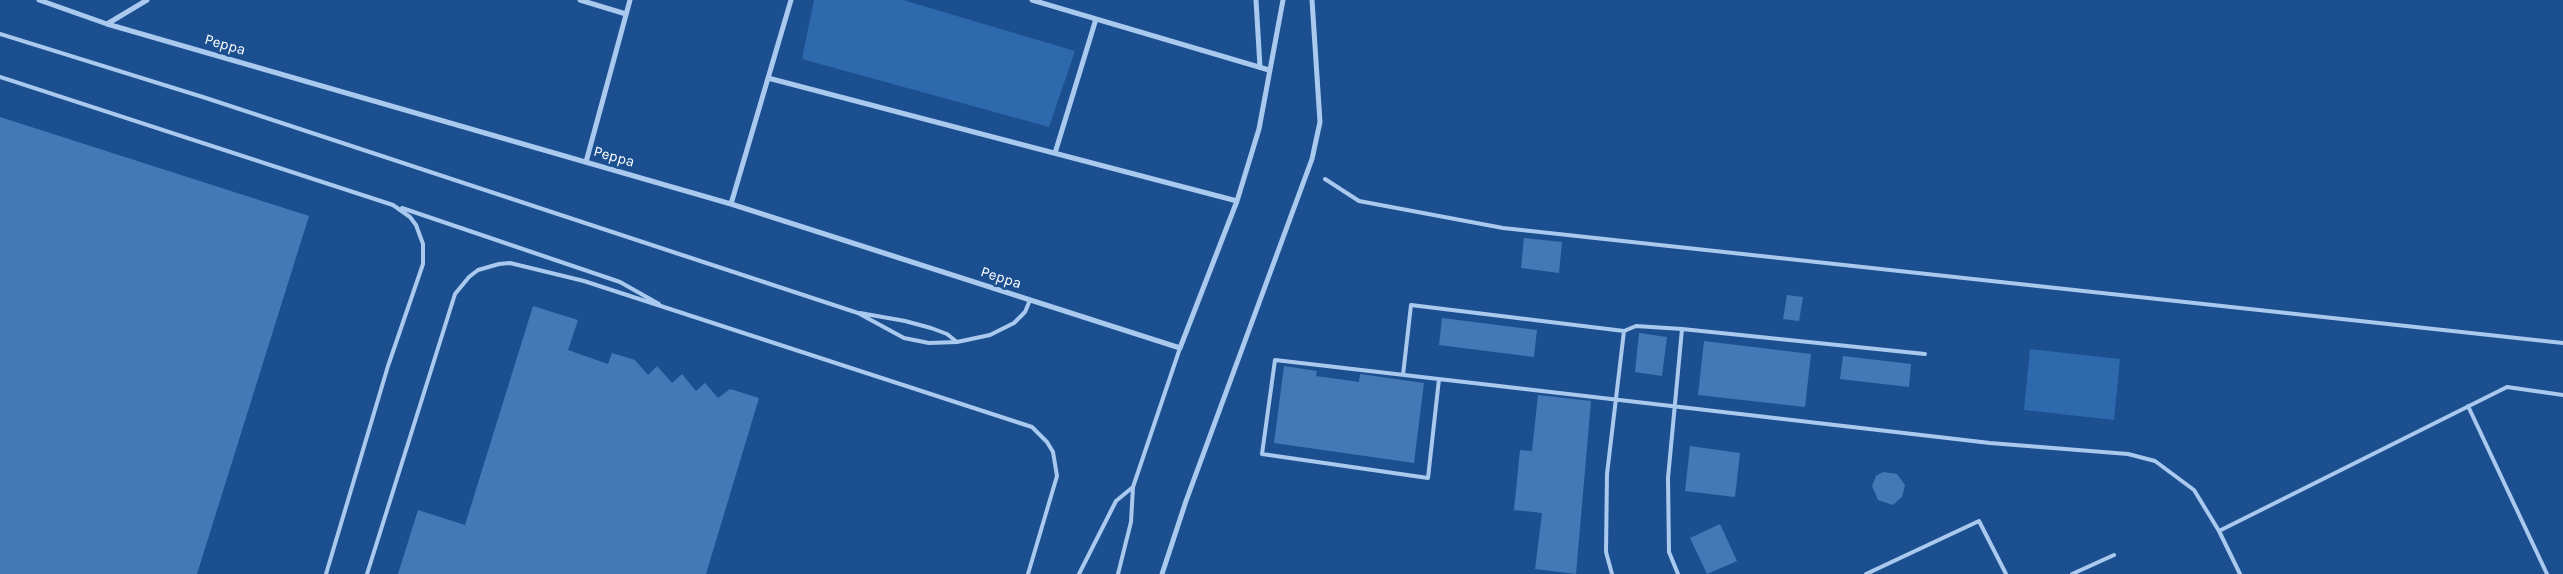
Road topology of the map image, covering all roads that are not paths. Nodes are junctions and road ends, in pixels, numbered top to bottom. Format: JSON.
{"nodes":[{"id":1,"x":39,"y":0,"type":"edge"},
{"id":2,"x":147,"y":0,"type":"edge"},
{"id":3,"x":580,"y":0,"type":"edge"},
{"id":4,"x":630,"y":0,"type":"edge"},
{"id":5,"x":791,"y":0,"type":"edge"},
{"id":6,"x":1032,"y":0,"type":"edge"},
{"id":7,"x":1256,"y":0,"type":"edge"},
{"id":8,"x":1283,"y":0,"type":"edge"},
{"id":9,"x":1312,"y":0,"type":"edge"},
{"id":10,"x":626,"y":14,"type":"junction"},
{"id":11,"x":1096,"y":19,"type":"junction"},
{"id":12,"x":107,"y":24,"type":"junction"},
{"id":13,"x":0,"y":34,"type":"edge"},
{"id":14,"x":1260,"y":67,"type":"junction"},
{"id":15,"x":1269,"y":70,"type":"junction"},
{"id":16,"x":0,"y":77,"type":"edge"},
{"id":17,"x":768,"y":78,"type":"junction"},
{"id":18,"x":1055,"y":153,"type":"junction"},
{"id":19,"x":586,"y":162,"type":"junction"},
{"id":20,"x":1326,"y":179,"type":"dead end"},
{"id":21,"x":1237,"y":201,"type":"junction"},
{"id":22,"x":731,"y":204,"type":"junction"},
{"id":23,"x":393,"y":205,"type":"junction"},
{"id":24,"x":1030,"y":300,"type":"junction"},
{"id":25,"x":668,"y":308,"type":"junction"},
{"id":26,"x":858,"y":313,"type":"junction"},
{"id":27,"x":1682,"y":329,"type":"junction"},
{"id":28,"x":1624,"y":331,"type":"junction"},
{"id":29,"x":957,"y":342,"type":"junction"},
{"id":30,"x":2563,"y":343,"type":"edge"},
{"id":31,"x":1180,"y":348,"type":"junction"},
{"id":32,"x":1925,"y":354,"type":"dead end"},
{"id":33,"x":1403,"y":375,"type":"junction"},
{"id":34,"x":1439,"y":379,"type":"junction"},
{"id":35,"x":2563,"y":395,"type":"edge"},
{"id":36,"x":1617,"y":400,"type":"junction"},
{"id":37,"x":1675,"y":406,"type":"junction"},
{"id":38,"x":2468,"y":406,"type":"junction"},
{"id":39,"x":1134,"y":487,"type":"junction"},
{"id":40,"x":2219,"y":530,"type":"junction"},
{"id":41,"x":2114,"y":555,"type":"dead end"},
{"id":42,"x":326,"y":574,"type":"edge"},
{"id":43,"x":368,"y":574,"type":"edge"},
{"id":44,"x":1028,"y":574,"type":"edge"},
{"id":45,"x":1079,"y":574,"type":"edge"},
{"id":46,"x":1118,"y":574,"type":"edge"},
{"id":47,"x":1162,"y":574,"type":"edge"},
{"id":48,"x":1612,"y":574,"type":"edge"},
{"id":49,"x":1678,"y":574,"type":"edge"},
{"id":50,"x":1866,"y":574,"type":"edge"},
{"id":51,"x":2006,"y":574,"type":"edge"},
{"id":52,"x":2072,"y":574,"type":"edge"},
{"id":53,"x":2240,"y":574,"type":"edge"},
{"id":54,"x":2547,"y":574,"type":"edge"}],
"edges":[{"from":1,"to":12,"type":"street","name":"Peppa"},
{"from":2,"to":12,"type":"street"},
{"from":3,"to":10,"type":"street"},
{"from":4,"to":10,"type":"street"},
{"from":5,"to":17,"type":"street"},
{"from":6,"to":11,"type":"street"},
{"from":7,"to":14,"type":"street"},
{"from":8,"to":15,"type":"street"},
{"from":9,"to":47,"type":"street"},
{"from":10,"to":19,"type":"street"},
{"from":11,"to":14,"type":"street"},
{"from":11,"to":18,"type":"street"},
{"from":12,"to":19,"type":"street","name":"Peppa"},
{"from":13,"to":26,"type":"lane"},
{"from":14,"to":15,"type":"street"},
{"from":15,"to":21,"type":"street"},
{"from":16,"to":23,"type":"lane"},
{"from":17,"to":18,"type":"street"},
{"from":17,"to":22,"type":"street"},
{"from":18,"to":21,"type":"street"},
{"from":19,"to":22,"type":"street","name":"Peppa"},
{"from":20,"to":30,"type":"lane"},
{"from":21,"to":31,"type":"street"},
{"from":22,"to":24,"type":"street","name":"Peppa"},
{"from":23,"to":25,"type":"lane"},
{"from":23,"to":42,"type":"lane"},
{"from":24,"to":29,"type":"lane"},
{"from":24,"to":31,"type":"street","name":"Peppa"},
{"from":25,"to":43,"type":"lane"},
{"from":25,"to":44,"type":"lane"},
{"from":26,"to":29,"type":"lane"},
{"from":26,"to":29,"type":"lane"},
{"from":27,"to":28,"type":"lane"},
{"from":27,"to":32,"type":"lane"},
{"from":27,"to":37,"type":"lane"},
{"from":28,"to":33,"type":"lane"},
{"from":28,"to":36,"type":"lane"},
{"from":31,"to":39,"type":"lane"},
{"from":33,"to":34,"type":"lane"},
{"from":33,"to":34,"type":"lane"},
{"from":34,"to":36,"type":"lane"},
{"from":35,"to":38,"type":"lane"},
{"from":36,"to":37,"type":"lane"},
{"from":36,"to":48,"type":"lane"},
{"from":37,"to":40,"type":"lane"},
{"from":37,"to":49,"type":"lane"},
{"from":38,"to":40,"type":"lane"},
{"from":38,"to":54,"type":"lane"},
{"from":39,"to":45,"type":"lane"},
{"from":39,"to":46,"type":"lane"},
{"from":40,"to":53,"type":"lane"},
{"from":41,"to":52,"type":"lane"},
{"from":50,"to":51,"type":"lane"}]}
